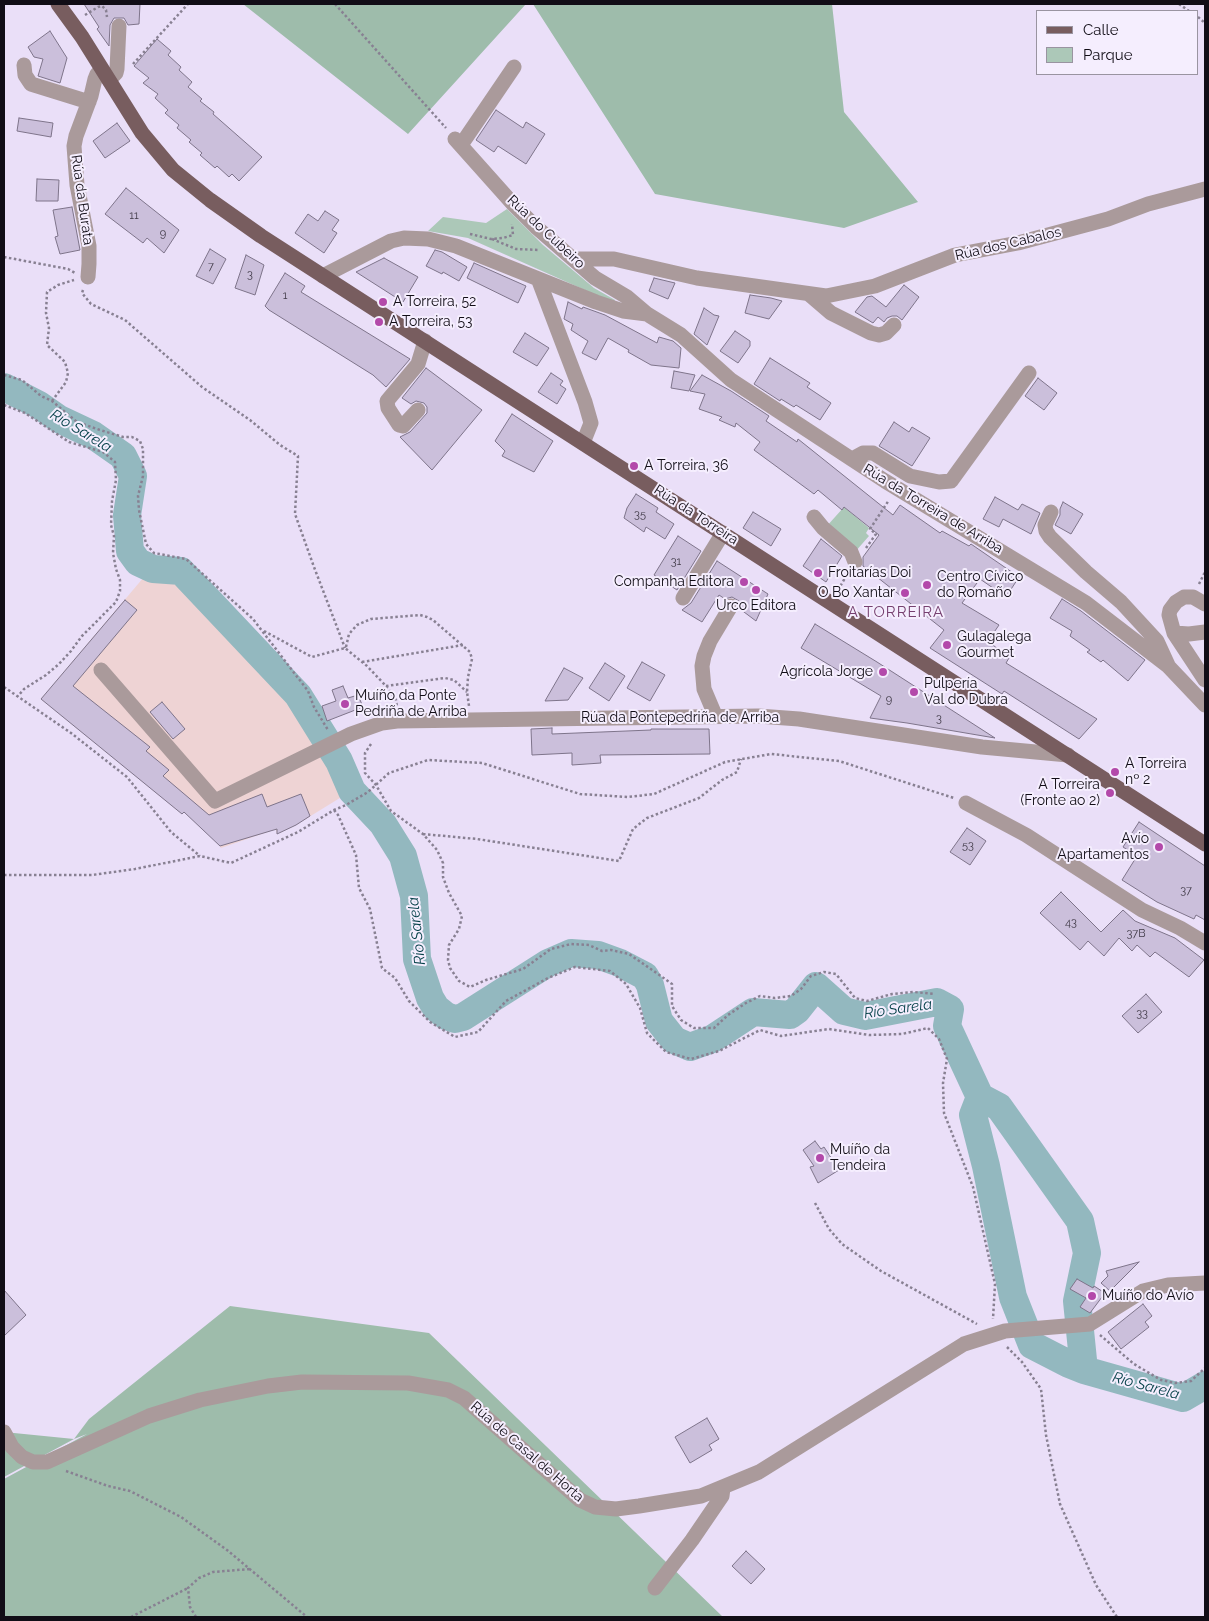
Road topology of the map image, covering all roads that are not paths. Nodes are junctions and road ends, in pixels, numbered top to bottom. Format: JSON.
{"nodes":[{"id":1,"x":58,"y":4,"type":"edge"},
{"id":2,"x":113,"y":23,"type":"road end"},
{"id":3,"x":24,"y":65,"type":"dead end"},
{"id":4,"x":514,"y":68,"type":"dead end"},
{"id":5,"x":106,"y":75,"type":"junction"},
{"id":6,"x":89,"y":102,"type":"junction"},
{"id":7,"x":1205,"y":189,"type":"edge"},
{"id":8,"x":575,"y":259,"type":"junction"},
{"id":9,"x":324,"y":276,"type":"junction"},
{"id":10,"x":88,"y":277,"type":"road end"},
{"id":11,"x":539,"y":280,"type":"junction"},
{"id":12,"x":810,"y":295,"type":"junction"},
{"id":13,"x":647,"y":314,"type":"junction"},
{"id":14,"x":894,"y":325,"type":"dead end"},
{"id":15,"x":425,"y":341,"type":"junction"},
{"id":16,"x":1029,"y":373,"type":"dead end"},
{"id":17,"x":418,"y":410,"type":"dead end"},
{"id":18,"x":583,"y":443,"type":"junction"},
{"id":19,"x":852,"y":459,"type":"junction"},
{"id":20,"x":1051,"y":512,"type":"dead end"},
{"id":21,"x":814,"y":517,"type":"dead end"},
{"id":22,"x":723,"y":533,"type":"junction"},
{"id":23,"x":855,"y":562,"type":"dead end"},
{"id":24,"x":1199,"y":595,"type":"edge"},
{"id":25,"x":683,"y":598,"type":"dead end"},
{"id":26,"x":731,"y":606,"type":"dead end"},
{"id":27,"x":1205,"y":632,"type":"edge"},
{"id":28,"x":1174,"y":633,"type":"junction"},
{"id":29,"x":1168,"y":666,"type":"junction"},
{"id":30,"x":101,"y":670,"type":"dead end"},
{"id":31,"x":1205,"y":680,"type":"edge"},
{"id":32,"x":1205,"y":704,"type":"edge"},
{"id":33,"x":716,"y":715,"type":"junction"},
{"id":34,"x":1068,"y":755,"type":"junction"},
{"id":35,"x":966,"y":803,"type":"road end"},
{"id":36,"x":1205,"y":844,"type":"edge"},
{"id":37,"x":1205,"y":943,"type":"edge"},
{"id":38,"x":1205,"y":1283,"type":"edge"},
{"id":39,"x":4,"y":1432,"type":"edge"},
{"id":40,"x":723,"y":1488,"type":"junction"},
{"id":41,"x":655,"y":1588,"type":"dead end"}],
"edges":[{"from":1,"to":5,"type":"main road","name":"Rúa da Torreira"},
{"from":2,"to":5,"type":"street","name":"Rúa da Burata"},
{"from":3,"to":6,"type":"street"},
{"from":4,"to":8,"type":"street","name":"Rúa do Cubeiro"},
{"from":5,"to":6,"type":"street","name":"Rúa da Burata"},
{"from":5,"to":9,"type":"main road","name":"Rúa da Torreira"},
{"from":6,"to":10,"type":"street","name":"Rúa da Burata"},
{"from":7,"to":12,"type":"street","name":"Rúa dos Cabalos"},
{"from":8,"to":12,"type":"street","name":"Rúa dos Cabalos"},
{"from":8,"to":13,"type":"street","name":"Rúa do Cubeiro"},
{"from":9,"to":11,"type":"street","name":"Rúa da Torreira de Arriba"},
{"from":9,"to":15,"type":"main road","name":"Rúa da Torreira"},
{"from":11,"to":13,"type":"street","name":"Rúa da Torreira de Arriba"},
{"from":11,"to":18,"type":"street"},
{"from":12,"to":14,"type":"street"},
{"from":13,"to":19,"type":"street","name":"Rúa da Torreira de Arriba"},
{"from":15,"to":17,"type":"street"},
{"from":15,"to":18,"type":"main road","name":"Rúa da Torreira"},
{"from":16,"to":19,"type":"street","name":"Rúa da Torreira de Arriba"},
{"from":18,"to":22,"type":"main road","name":"Rúa da Torreira"},
{"from":19,"to":29,"type":"street","name":"Rúa da Torreira de Arriba"},
{"from":20,"to":29,"type":"street"},
{"from":21,"to":23,"type":"street"},
{"from":22,"to":25,"type":"street"},
{"from":22,"to":34,"type":"main road","name":"Rúa da Torreira"},
{"from":24,"to":28,"type":"street"},
{"from":26,"to":33,"type":"street"},
{"from":27,"to":28,"type":"street"},
{"from":28,"to":31,"type":"street"},
{"from":29,"to":32,"type":"street","name":"Rúa da Torreira de Arriba"},
{"from":30,"to":33,"type":"street","name":"Rúa da Pontepedriña de Arriba"},
{"from":33,"to":34,"type":"street","name":"Rúa da Pontepedriña de Arriba"},
{"from":34,"to":36,"type":"main road","name":"Rúa da Torreira"},
{"from":35,"to":37,"type":"street"},
{"from":38,"to":40,"type":"street","name":"Rúa de Casal de Horta"},
{"from":39,"to":40,"type":"street","name":"Rúa de Casal de Horta"},
{"from":40,"to":41,"type":"street"}]}
